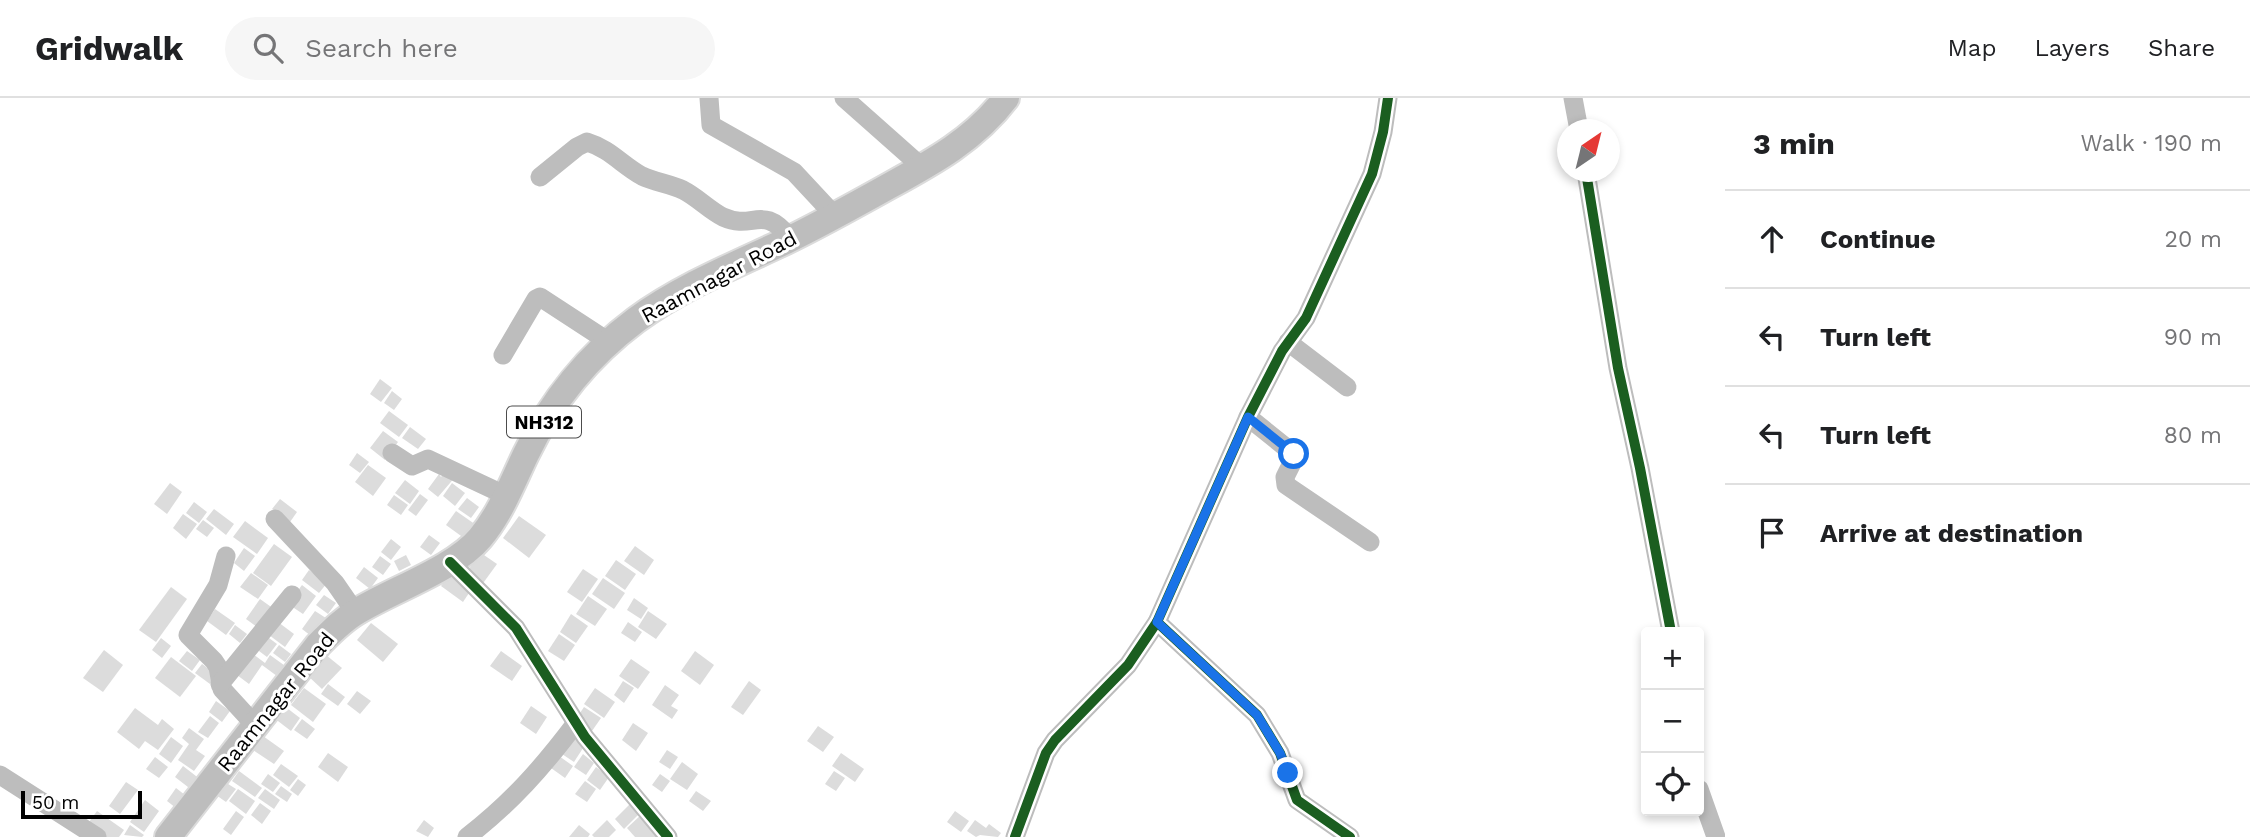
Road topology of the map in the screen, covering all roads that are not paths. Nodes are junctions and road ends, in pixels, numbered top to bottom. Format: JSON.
{"nodes":[{"id":1,"x":709,"y":98,"type":"edge"},
{"id":2,"x":844,"y":98,"type":"edge"},
{"id":3,"x":1006,"y":98,"type":"edge"},
{"id":4,"x":1388,"y":98,"type":"edge"},
{"id":5,"x":1573,"y":98,"type":"edge"},
{"id":6,"x":1577,"y":119,"type":"edge"},
{"id":7,"x":923,"y":167,"type":"junction"},
{"id":8,"x":540,"y":177,"type":"dead end"},
{"id":9,"x":1589,"y":182,"type":"edge"},
{"id":10,"x":835,"y":216,"type":"junction"},
{"id":11,"x":790,"y":239,"type":"junction"},
{"id":12,"x":609,"y":342,"type":"junction"},
{"id":13,"x":1288,"y":342,"type":"junction"},
{"id":14,"x":503,"y":355,"type":"dead end"},
{"id":15,"x":1346,"y":387,"type":"dead end"},
{"id":16,"x":1248,"y":417,"type":"junction"},
{"id":17,"x":392,"y":453,"type":"dead end"},
{"id":18,"x":507,"y":496,"type":"junction"},
{"id":19,"x":275,"y":519,"type":"dead end"},
{"id":20,"x":1370,"y":542,"type":"dead end"},
{"id":21,"x":226,"y":556,"type":"dead end"},
{"id":22,"x":450,"y":562,"type":"junction"},
{"id":23,"x":292,"y":594,"type":"dead end"},
{"id":24,"x":355,"y":612,"type":"junction"},
{"id":25,"x":1157,"y":622,"type":"junction"},
{"id":26,"x":1670,"y":627,"type":"edge"},
{"id":27,"x":220,"y":684,"type":"junction"},
{"id":28,"x":576,"y":723,"type":"junction"},
{"id":29,"x":255,"y":725,"type":"junction"},
{"id":30,"x":0,"y":775,"type":"edge"},
{"id":31,"x":1704,"y":803,"type":"edge"},
{"id":32,"x":97,"y":837,"type":"edge"},
{"id":33,"x":168,"y":837,"type":"edge"},
{"id":34,"x":467,"y":837,"type":"edge"},
{"id":35,"x":668,"y":837,"type":"edge"},
{"id":36,"x":1014,"y":837,"type":"edge"},
{"id":37,"x":1350,"y":837,"type":"edge"},
{"id":38,"x":1716,"y":837,"type":"edge"}],
"edges":[{"from":1,"to":10,"type":"street"},
{"from":2,"to":7,"type":"street"},
{"from":3,"to":7,"type":"highway","name":"Raamnagar Road","number":"NH312"},
{"from":4,"to":13,"type":"street"},
{"from":5,"to":6,"type":"street"},
{"from":7,"to":10,"type":"highway","name":"Raamnagar Road","number":"NH312"},
{"from":8,"to":11,"type":"street"},
{"from":9,"to":26,"type":"street"},
{"from":10,"to":11,"type":"highway","name":"Raamnagar Road","number":"NH312"},
{"from":11,"to":12,"type":"highway","name":"Raamnagar Road","number":"NH312"},
{"from":12,"to":14,"type":"street"},
{"from":12,"to":18,"type":"highway","name":"Raamnagar Road","number":"NH312"},
{"from":13,"to":15,"type":"street"},
{"from":13,"to":16,"type":"street"},
{"from":16,"to":20,"type":"street"},
{"from":16,"to":25,"type":"street"},
{"from":17,"to":18,"type":"street"},
{"from":18,"to":22,"type":"highway","name":"Raamnagar Road","number":"NH312"},
{"from":19,"to":24,"type":"street"},
{"from":21,"to":27,"type":"street"},
{"from":22,"to":24,"type":"highway","name":"Raamnagar Road","number":"NH312"},
{"from":22,"to":28,"type":"street"},
{"from":23,"to":27,"type":"street"},
{"from":24,"to":29,"type":"highway","name":"Raamnagar Road","number":"NH312"},
{"from":25,"to":36,"type":"street"},
{"from":25,"to":37,"type":"street"},
{"from":27,"to":29,"type":"street"},
{"from":28,"to":34,"type":"street"},
{"from":28,"to":35,"type":"street"},
{"from":29,"to":33,"type":"highway","name":"Raamnagar Road","number":"NH312"},
{"from":30,"to":32,"type":"street"},
{"from":31,"to":38,"type":"street"}]}
